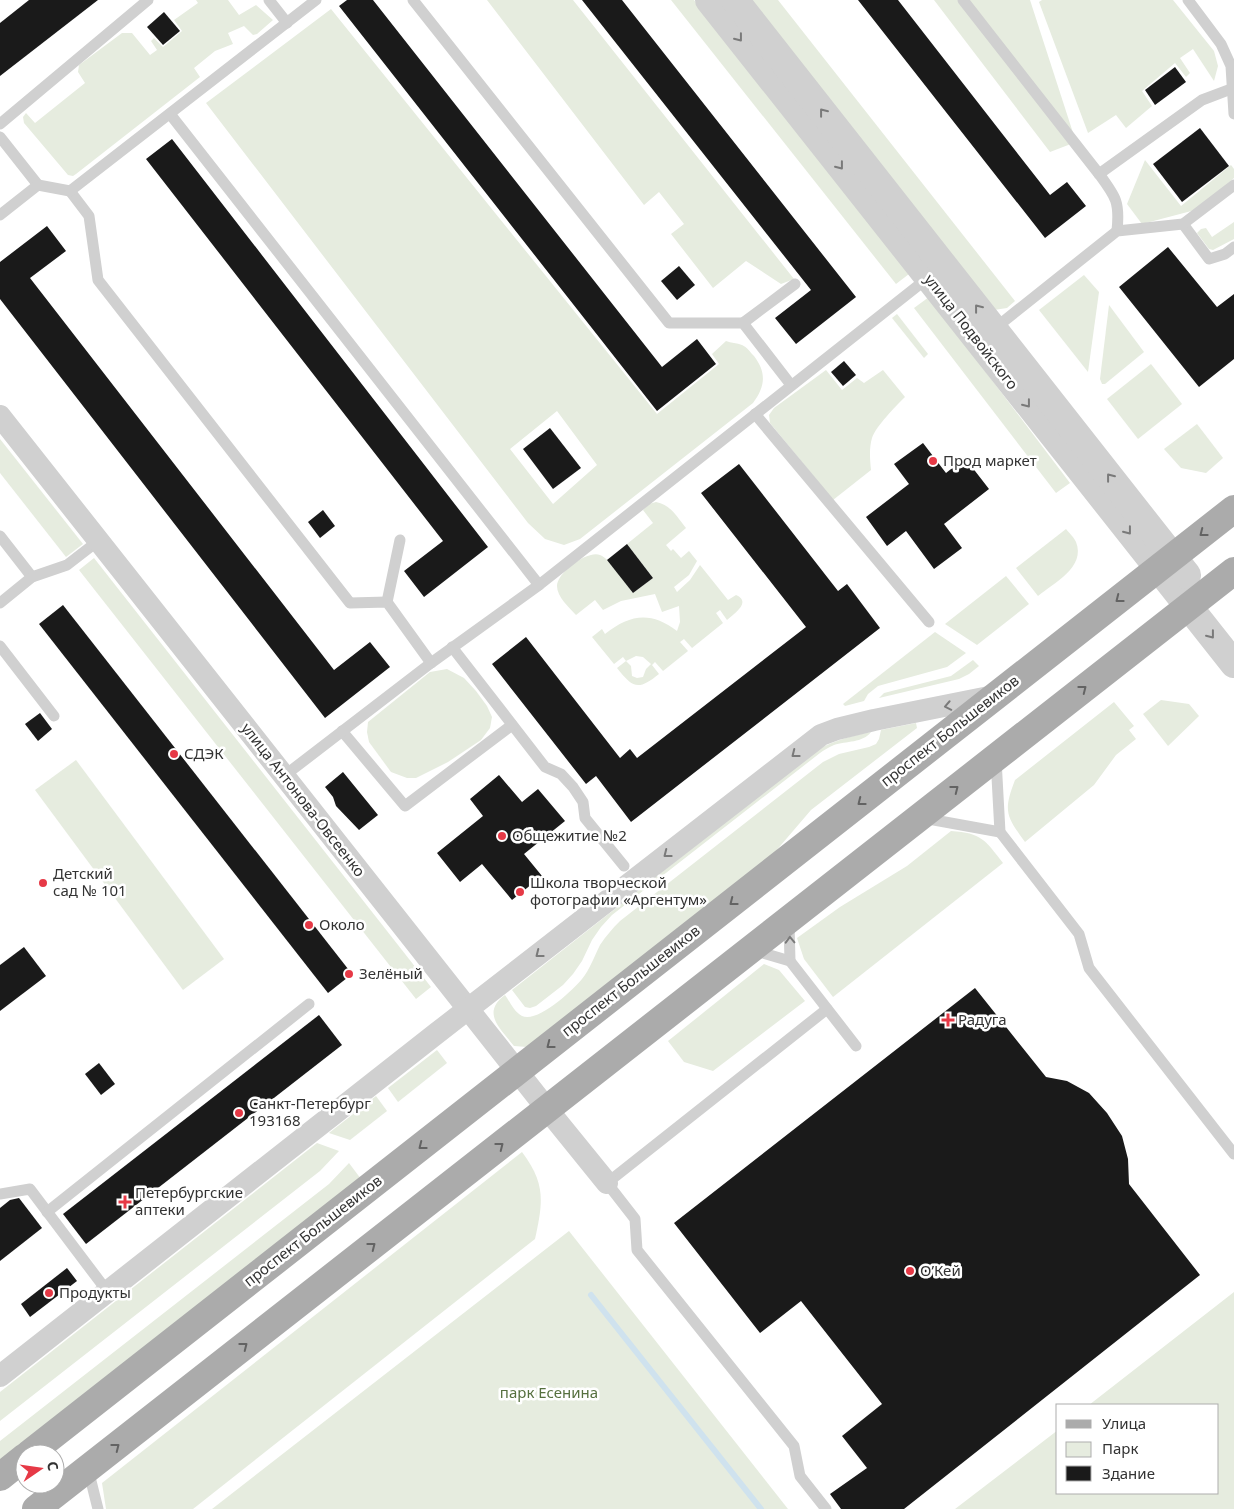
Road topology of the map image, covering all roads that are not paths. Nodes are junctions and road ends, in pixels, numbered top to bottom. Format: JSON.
{"nodes":[{"id":1,"x":148,"y":0,"type":"edge"},
{"id":2,"x":269,"y":0,"type":"edge"},
{"id":3,"x":316,"y":0,"type":"edge"},
{"id":4,"x":413,"y":0,"type":"edge"},
{"id":5,"x":709,"y":0,"type":"edge"},
{"id":6,"x":735,"y":0,"type":"edge"},
{"id":7,"x":963,"y":0,"type":"edge"},
{"id":8,"x":1188,"y":0,"type":"edge"},
{"id":9,"x":286,"y":23,"type":"junction"},
{"id":10,"x":1234,"y":88,"type":"edge"},
{"id":11,"x":170,"y":114,"type":"junction"},
{"id":12,"x":1234,"y":114,"type":"edge"},
{"id":13,"x":0,"y":124,"type":"edge"},
{"id":14,"x":0,"y":137,"type":"edge"},
{"id":15,"x":1099,"y":174,"type":"junction"},
{"id":16,"x":38,"y":185,"type":"junction"},
{"id":17,"x":1234,"y":185,"type":"edge"},
{"id":18,"x":70,"y":191,"type":"junction"},
{"id":19,"x":0,"y":215,"type":"edge"},
{"id":20,"x":1183,"y":224,"type":"junction"},
{"id":21,"x":1117,"y":231,"type":"junction"},
{"id":22,"x":1234,"y":247,"type":"edge"},
{"id":23,"x":936,"y":272,"type":"junction"},
{"id":24,"x":795,"y":284,"type":"dead end"},
{"id":25,"x":743,"y":323,"type":"junction"},
{"id":26,"x":986,"y":335,"type":"junction"},
{"id":27,"x":791,"y":385,"type":"junction"},
{"id":28,"x":755,"y":414,"type":"junction"},
{"id":29,"x":0,"y":416,"type":"edge"},
{"id":30,"x":1234,"y":509,"type":"edge"},
{"id":31,"x":0,"y":536,"type":"edge"},
{"id":32,"x":400,"y":540,"type":"dead end"},
{"id":33,"x":98,"y":541,"type":"junction"},
{"id":34,"x":1165,"y":563,"type":"junction"},
{"id":35,"x":1234,"y":570,"type":"edge"},
{"id":36,"x":32,"y":577,"type":"junction"},
{"id":37,"x":539,"y":585,"type":"junction"},
{"id":38,"x":1196,"y":600,"type":"junction"},
{"id":39,"x":386,"y":602,"type":"junction"},
{"id":40,"x":0,"y":603,"type":"edge"},
{"id":41,"x":929,"y":622,"type":"dead end"},
{"id":42,"x":1234,"y":635,"type":"edge"},
{"id":43,"x":0,"y":646,"type":"edge"},
{"id":44,"x":452,"y":647,"type":"junction"},
{"id":45,"x":431,"y":663,"type":"junction"},
{"id":46,"x":1234,"y":664,"type":"edge"},
{"id":47,"x":995,"y":696,"type":"junction"},
{"id":48,"x":54,"y":716,"type":"dead end"},
{"id":49,"x":512,"y":725,"type":"junction"},
{"id":50,"x":342,"y":731,"type":"junction"},
{"id":51,"x":995,"y":757,"type":"junction"},
{"id":52,"x":284,"y":776,"type":"junction"},
{"id":53,"x":919,"y":817,"type":"junction"},
{"id":54,"x":1000,"y":832,"type":"junction"},
{"id":55,"x":624,"y":866,"type":"dead end"},
{"id":56,"x":789,"y":919,"type":"junction"},
{"id":57,"x":751,"y":949,"type":"junction"},
{"id":58,"x":790,"y":961,"type":"junction"},
{"id":59,"x":309,"y":1004,"type":"dead end"},
{"id":60,"x":468,"y":1009,"type":"junction"},
{"id":61,"x":827,"y":1009,"type":"junction"},
{"id":62,"x":856,"y":1046,"type":"dead end"},
{"id":63,"x":517,"y":1071,"type":"junction"},
{"id":64,"x":547,"y":1109,"type":"junction"},
{"id":65,"x":1234,"y":1154,"type":"edge"},
{"id":66,"x":607,"y":1183,"type":"junction"},
{"id":67,"x":0,"y":1194,"type":"edge"},
{"id":68,"x":47,"y":1212,"type":"junction"},
{"id":69,"x":107,"y":1291,"type":"junction"},
{"id":70,"x":0,"y":1376,"type":"edge"},
{"id":71,"x":42,"y":1444,"type":"edge"},
{"id":72,"x":15,"y":1465,"type":"edge"},
{"id":73,"x":88,"y":1469,"type":"junction"},
{"id":74,"x":0,"y":1476,"type":"edge"},
{"id":75,"x":36,"y":1509,"type":"edge"},
{"id":76,"x":98,"y":1509,"type":"edge"},
{"id":77,"x":826,"y":1509,"type":"edge"}],
"edges":[{"from":1,"to":13,"type":"lane"},
{"from":2,"to":9,"type":"lane"},
{"from":3,"to":9,"type":"lane"},
{"from":4,"to":25,"type":"lane"},
{"from":5,"to":23,"type":"street","name":"улица Подвойского","one_way":true},
{"from":23,"to":6,"type":"street","name":"улица Подвойского","one_way":true},
{"from":7,"to":15,"type":"lane"},
{"from":8,"to":10,"type":"lane"},
{"from":9,"to":11,"type":"lane"},
{"from":10,"to":12,"type":"lane"},
{"from":10,"to":15,"type":"lane"},
{"from":11,"to":18,"type":"lane"},
{"from":11,"to":37,"type":"lane"},
{"from":14,"to":16,"type":"lane"},
{"from":15,"to":21,"type":"lane"},
{"from":16,"to":18,"type":"lane"},
{"from":16,"to":19,"type":"lane"},
{"from":17,"to":20,"type":"lane"},
{"from":18,"to":39,"type":"lane"},
{"from":20,"to":21,"type":"lane"},
{"from":20,"to":22,"type":"lane"},
{"from":21,"to":26,"type":"lane"},
{"from":23,"to":26,"type":"street","name":"улица Подвойского"},
{"from":23,"to":27,"type":"lane"},
{"from":24,"to":25,"type":"lane"},
{"from":25,"to":27,"type":"lane"},
{"from":26,"to":34,"type":"street","name":"улица Подвойского"},
{"from":27,"to":28,"type":"lane"},
{"from":28,"to":37,"type":"lane"},
{"from":28,"to":41,"type":"lane"},
{"from":29,"to":33,"type":"street","name":"улица Антонова-Овсеенко"},
{"from":30,"to":34,"type":"main road","name":"проспект Большевиков","one_way":true},
{"from":31,"to":36,"type":"lane"},
{"from":32,"to":39,"type":"lane"},
{"from":33,"to":36,"type":"lane"},
{"from":33,"to":52,"type":"street","name":"улица Антонова-Овсеенко"},
{"from":34,"to":38,"type":"street","name":"улица Подвойского"},
{"from":34,"to":47,"type":"main road","name":"проспект Большевиков","one_way":true},
{"from":35,"to":38,"type":"main road"},
{"from":36,"to":40,"type":"lane"},
{"from":37,"to":44,"type":"lane"},
{"from":38,"to":42,"type":"street","name":"улица Подвойского"},
{"from":38,"to":46,"type":"street","name":"улица Подвойского","one_way":true},
{"from":51,"to":38,"type":"main road","one_way":true},
{"from":39,"to":45,"type":"lane"},
{"from":43,"to":48,"type":"lane"},
{"from":44,"to":45,"type":"lane"},
{"from":44,"to":49,"type":"lane"},
{"from":45,"to":50,"type":"lane"},
{"from":47,"to":60,"type":"street","one_way":true},
{"from":47,"to":63,"type":"main road","name":"проспект Большевиков","one_way":true},
{"from":49,"to":50,"type":"lane"},
{"from":49,"to":55,"type":"lane"},
{"from":50,"to":52,"type":"lane"},
{"from":53,"to":51,"type":"main road","one_way":true},
{"from":51,"to":54,"type":"lane"},
{"from":52,"to":60,"type":"street","name":"улица Антонова-Овсеенко"},
{"from":53,"to":54,"type":"lane"},
{"from":53,"to":56,"type":"main road"},
{"from":54,"to":65,"type":"lane"},
{"from":56,"to":57,"type":"main road"},
{"from":58,"to":56,"type":"lane","one_way":true},
{"from":57,"to":58,"type":"lane"},
{"from":57,"to":64,"type":"main road"},
{"from":58,"to":61,"type":"lane"},
{"from":59,"to":68,"type":"lane"},
{"from":60,"to":63,"type":"street","name":"улица Антонова-Овсеенко"},
{"from":60,"to":69,"type":"street"},
{"from":61,"to":62,"type":"lane"},
{"from":61,"to":66,"type":"lane"},
{"from":63,"to":64,"type":"street","name":"улица Антонова-Овсеенко"},
{"from":63,"to":71,"type":"main road","name":"проспект Большевиков","one_way":true},
{"from":64,"to":66,"type":"street","name":"улица Антонова-Овсеенко"},
{"from":73,"to":64,"type":"main road","one_way":true},
{"from":66,"to":77,"type":"lane"},
{"from":67,"to":68,"type":"lane"},
{"from":68,"to":69,"type":"lane"},
{"from":69,"to":70,"type":"street"},
{"from":72,"to":74,"type":"main road"},
{"from":73,"to":75,"type":"main road"},
{"from":73,"to":76,"type":"lane"}]}
